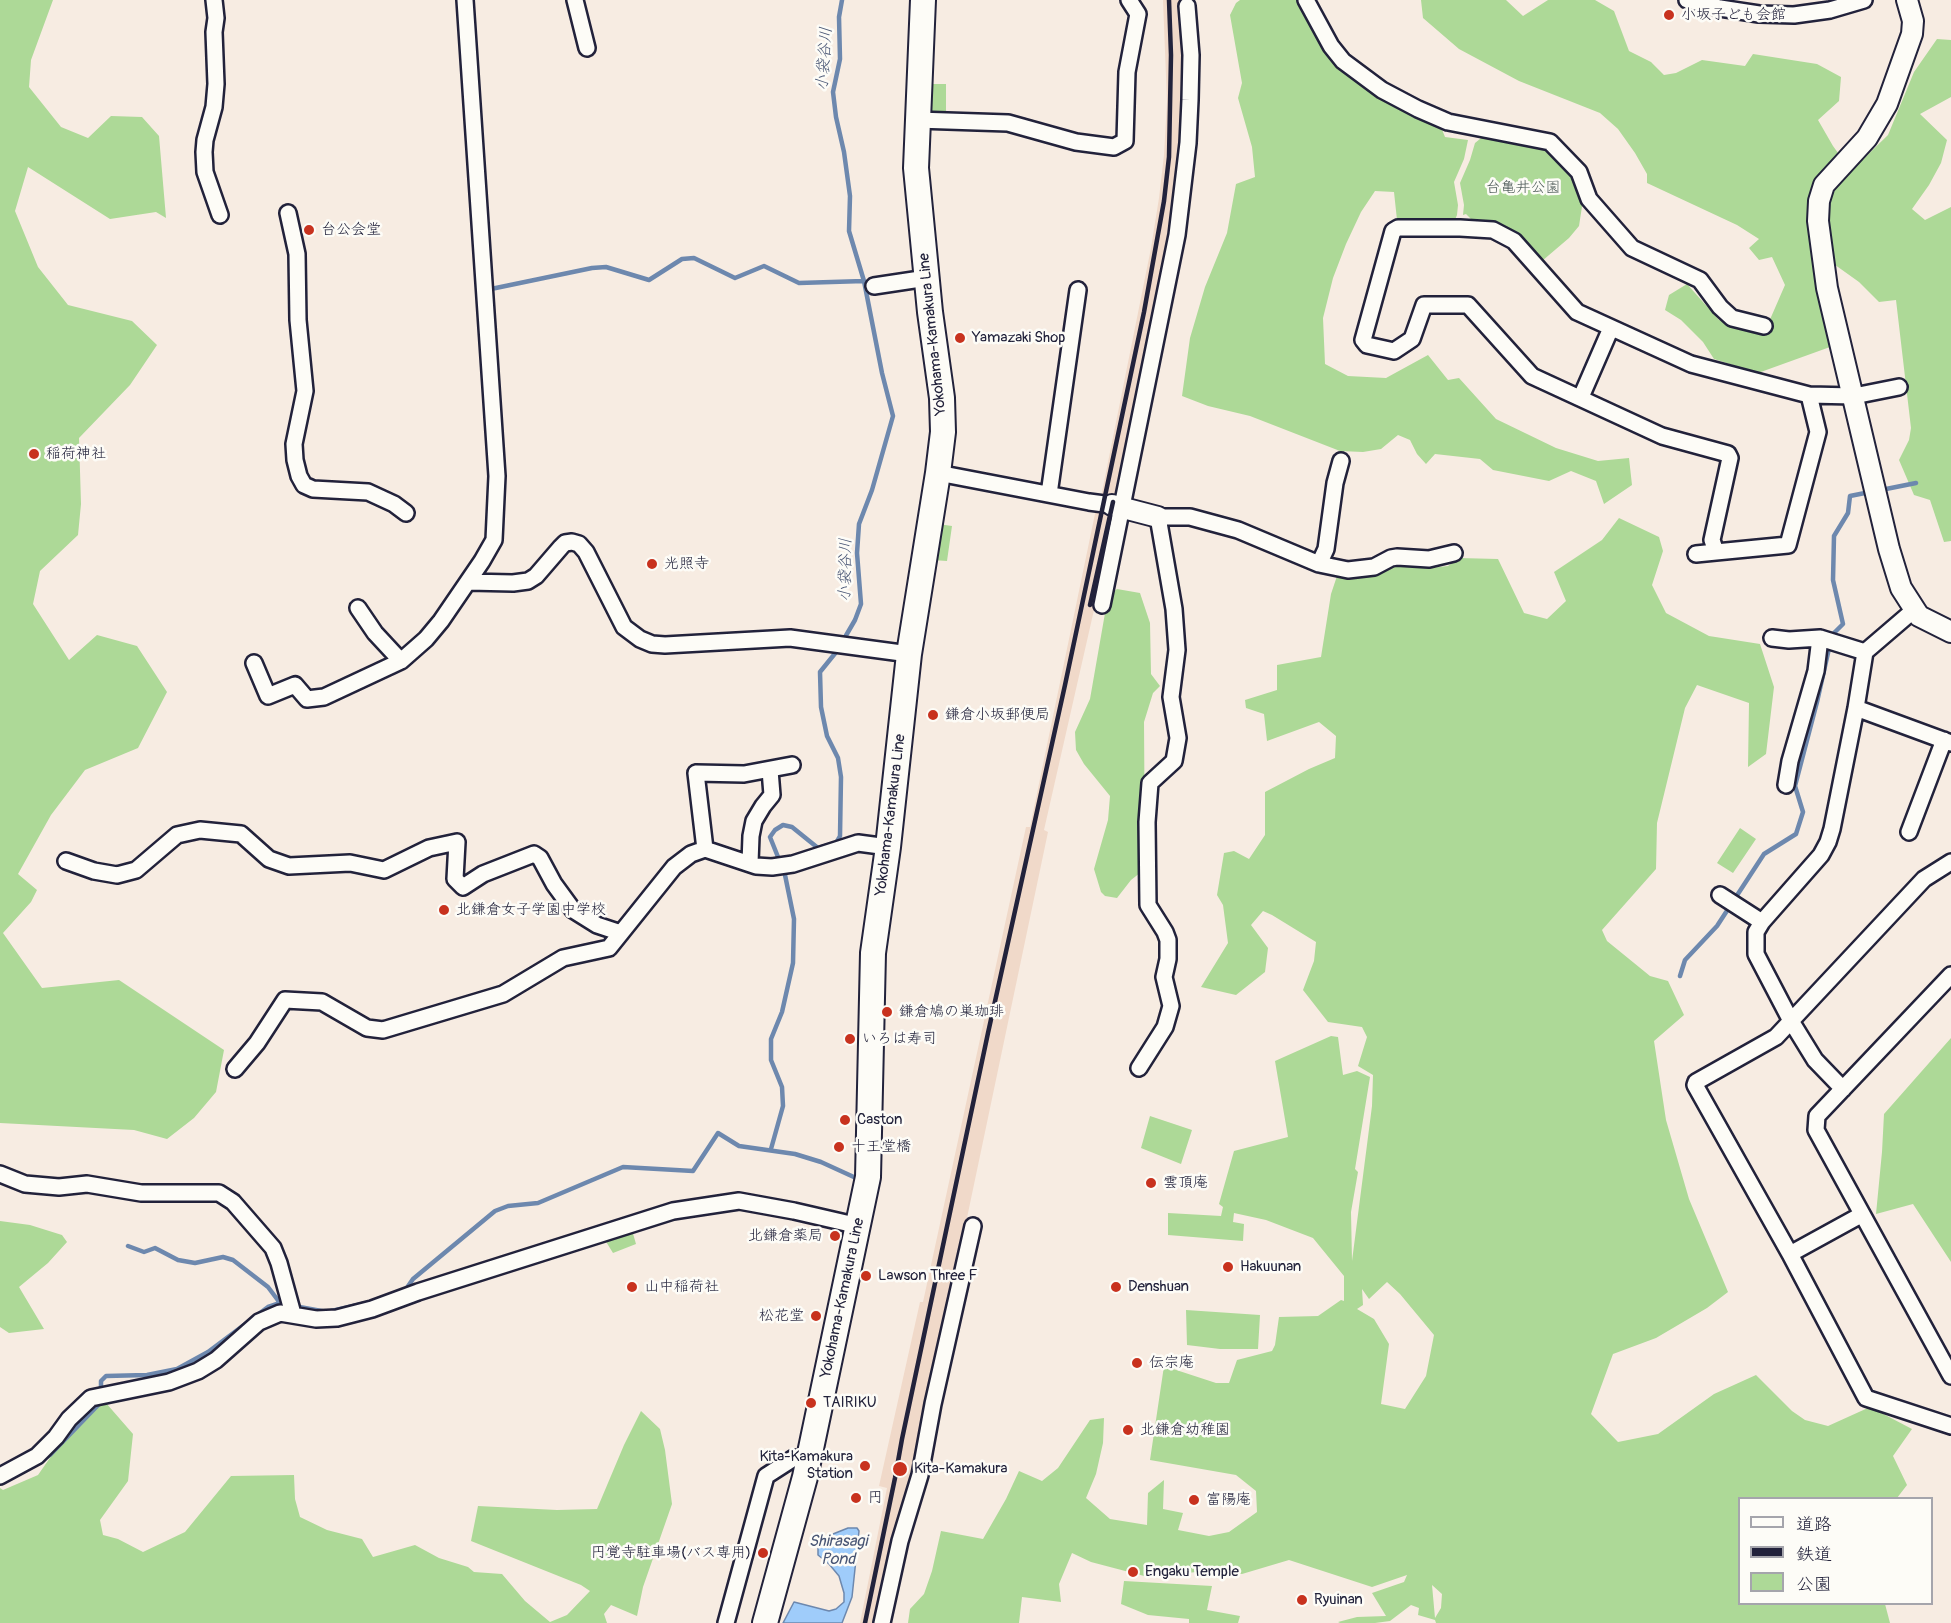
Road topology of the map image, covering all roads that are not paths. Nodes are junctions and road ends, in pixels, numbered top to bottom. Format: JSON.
{"nodes":[{"id":1,"x":214,"y":0,"type":"edge"},
{"id":2,"x":465,"y":0,"type":"edge"},
{"id":3,"x":575,"y":0,"type":"edge"},
{"id":4,"x":923,"y":0,"type":"edge"},
{"id":5,"x":1129,"y":0,"type":"edge"},
{"id":6,"x":1306,"y":0,"type":"edge"},
{"id":7,"x":1687,"y":0,"type":"edge"},
{"id":8,"x":1864,"y":0,"type":"edge"},
{"id":9,"x":1907,"y":0,"type":"edge"},
{"id":10,"x":1187,"y":6,"type":"dead end"},
{"id":11,"x":587,"y":48,"type":"dead end"},
{"id":12,"x":917,"y":120,"type":"junction"},
{"id":13,"x":288,"y":213,"type":"dead end"},
{"id":14,"x":220,"y":215,"type":"dead end"},
{"id":15,"x":927,"y":278,"type":"junction"},
{"id":16,"x":874,"y":286,"type":"dead end"},
{"id":17,"x":1078,"y":290,"type":"dead end"},
{"id":18,"x":1764,"y":326,"type":"dead end"},
{"id":19,"x":1611,"y":328,"type":"junction"},
{"id":20,"x":1899,"y":387,"type":"dead end"},
{"id":21,"x":1809,"y":395,"type":"junction"},
{"id":22,"x":1854,"y":396,"type":"junction"},
{"id":23,"x":1581,"y":397,"type":"junction"},
{"id":24,"x":1341,"y":460,"type":"dead end"},
{"id":25,"x":938,"y":473,"type":"junction"},
{"id":26,"x":1049,"y":494,"type":"junction"},
{"id":27,"x":1116,"y":506,"type":"junction"},
{"id":28,"x":406,"y":513,"type":"dead end"},
{"id":29,"x":1158,"y":517,"type":"junction"},
{"id":30,"x":1716,"y":552,"type":"junction"},
{"id":31,"x":1454,"y":553,"type":"dead end"},
{"id":32,"x":1696,"y":554,"type":"dead end"},
{"id":33,"x":1319,"y":564,"type":"junction"},
{"id":34,"x":468,"y":582,"type":"junction"},
{"id":35,"x":1102,"y":605,"type":"dead end"},
{"id":36,"x":358,"y":608,"type":"dead end"},
{"id":37,"x":1914,"y":610,"type":"junction"},
{"id":38,"x":1951,"y":632,"type":"edge"},
{"id":39,"x":1772,"y":638,"type":"dead end"},
{"id":40,"x":1820,"y":638,"type":"junction"},
{"id":41,"x":1864,"y":651,"type":"junction"},
{"id":42,"x":909,"y":654,"type":"junction"},
{"id":43,"x":401,"y":661,"type":"junction"},
{"id":44,"x":254,"y":663,"type":"dead end"},
{"id":45,"x":1856,"y":708,"type":"junction"},
{"id":46,"x":1948,"y":742,"type":"edge"},
{"id":47,"x":792,"y":765,"type":"dead end"},
{"id":48,"x":770,"y":770,"type":"junction"},
{"id":49,"x":1786,"y":785,"type":"dead end"},
{"id":50,"x":1909,"y":832,"type":"dead end"},
{"id":51,"x":888,"y":847,"type":"junction"},
{"id":52,"x":705,"y":849,"type":"junction"},
{"id":53,"x":66,"y":861,"type":"dead end"},
{"id":54,"x":1951,"y":862,"type":"edge"},
{"id":55,"x":750,"y":863,"type":"junction"},
{"id":56,"x":1720,"y":895,"type":"dead end"},
{"id":57,"x":1762,"y":922,"type":"junction"},
{"id":58,"x":621,"y":933,"type":"junction"},
{"id":59,"x":1951,"y":975,"type":"edge"},
{"id":60,"x":1791,"y":1021,"type":"junction"},
{"id":61,"x":235,"y":1068,"type":"dead end"},
{"id":62,"x":1139,"y":1068,"type":"dead end"},
{"id":63,"x":1843,"y":1089,"type":"junction"},
{"id":64,"x":0,"y":1174,"type":"edge"},
{"id":65,"x":1861,"y":1215,"type":"junction"},
{"id":66,"x":859,"y":1226,"type":"junction"},
{"id":67,"x":973,"y":1226,"type":"dead end"},
{"id":68,"x":1790,"y":1254,"type":"junction"},
{"id":69,"x":292,"y":1314,"type":"junction"},
{"id":70,"x":1951,"y":1376,"type":"edge"},
{"id":71,"x":1951,"y":1426,"type":"edge"},
{"id":72,"x":808,"y":1461,"type":"junction"},
{"id":73,"x":1,"y":1475,"type":"edge"},
{"id":74,"x":726,"y":1623,"type":"edge"},
{"id":75,"x":765,"y":1623,"type":"edge"},
{"id":76,"x":882,"y":1623,"type":"edge"}],
"edges":[{"from":1,"to":14,"type":"street"},
{"from":2,"to":34,"type":"street"},
{"from":3,"to":11,"type":"street"},
{"from":4,"to":12,"type":"main road","name":"Yokohama-Kamakura Line"},
{"from":5,"to":12,"type":"street"},
{"from":6,"to":18,"type":"street"},
{"from":7,"to":8,"type":"street"},
{"from":9,"to":22,"type":"street"},
{"from":10,"to":27,"type":"street"},
{"from":12,"to":15,"type":"main road","name":"Yokohama-Kamakura Line"},
{"from":13,"to":28,"type":"street"},
{"from":15,"to":16,"type":"street"},
{"from":15,"to":25,"type":"main road","name":"Yokohama-Kamakura Line"},
{"from":17,"to":26,"type":"street"},
{"from":19,"to":21,"type":"street"},
{"from":19,"to":23,"type":"street"},
{"from":19,"to":23,"type":"street"},
{"from":20,"to":22,"type":"street"},
{"from":21,"to":22,"type":"street"},
{"from":21,"to":30,"type":"street"},
{"from":22,"to":37,"type":"street"},
{"from":23,"to":30,"type":"street"},
{"from":24,"to":33,"type":"street"},
{"from":25,"to":26,"type":"street"},
{"from":25,"to":42,"type":"main road","name":"Yokohama-Kamakura Line"},
{"from":26,"to":27,"type":"street"},
{"from":27,"to":29,"type":"street"},
{"from":27,"to":35,"type":"street"},
{"from":29,"to":33,"type":"street"},
{"from":29,"to":62,"type":"street"},
{"from":30,"to":32,"type":"street"},
{"from":31,"to":33,"type":"street"},
{"from":34,"to":42,"type":"street"},
{"from":34,"to":43,"type":"street"},
{"from":36,"to":43,"type":"street"},
{"from":37,"to":38,"type":"street"},
{"from":37,"to":41,"type":"street"},
{"from":39,"to":40,"type":"street"},
{"from":40,"to":41,"type":"street"},
{"from":40,"to":49,"type":"street"},
{"from":41,"to":45,"type":"street"},
{"from":42,"to":51,"type":"main road","name":"Yokohama-Kamakura Line"},
{"from":43,"to":44,"type":"street"},
{"from":45,"to":46,"type":"street"},
{"from":45,"to":57,"type":"street"},
{"from":46,"to":50,"type":"street"},
{"from":47,"to":48,"type":"street"},
{"from":48,"to":52,"type":"street"},
{"from":48,"to":55,"type":"street"},
{"from":51,"to":55,"type":"street"},
{"from":51,"to":66,"type":"main road","name":"Yokohama-Kamakura Line"},
{"from":52,"to":55,"type":"street"},
{"from":52,"to":58,"type":"street"},
{"from":53,"to":58,"type":"street"},
{"from":54,"to":60,"type":"street"},
{"from":56,"to":57,"type":"street"},
{"from":57,"to":60,"type":"street"},
{"from":58,"to":61,"type":"street"},
{"from":59,"to":63,"type":"street"},
{"from":60,"to":63,"type":"street"},
{"from":60,"to":68,"type":"street"},
{"from":63,"to":65,"type":"street"},
{"from":64,"to":69,"type":"street"},
{"from":65,"to":68,"type":"street"},
{"from":65,"to":70,"type":"street"},
{"from":66,"to":69,"type":"street"},
{"from":66,"to":72,"type":"main road","name":"Yokohama-Kamakura Line"},
{"from":67,"to":76,"type":"street"},
{"from":68,"to":71,"type":"street"},
{"from":69,"to":73,"type":"street"},
{"from":72,"to":74,"type":"street"},
{"from":72,"to":75,"type":"main road","name":"Yokohama-Kamakura Line"}]}
